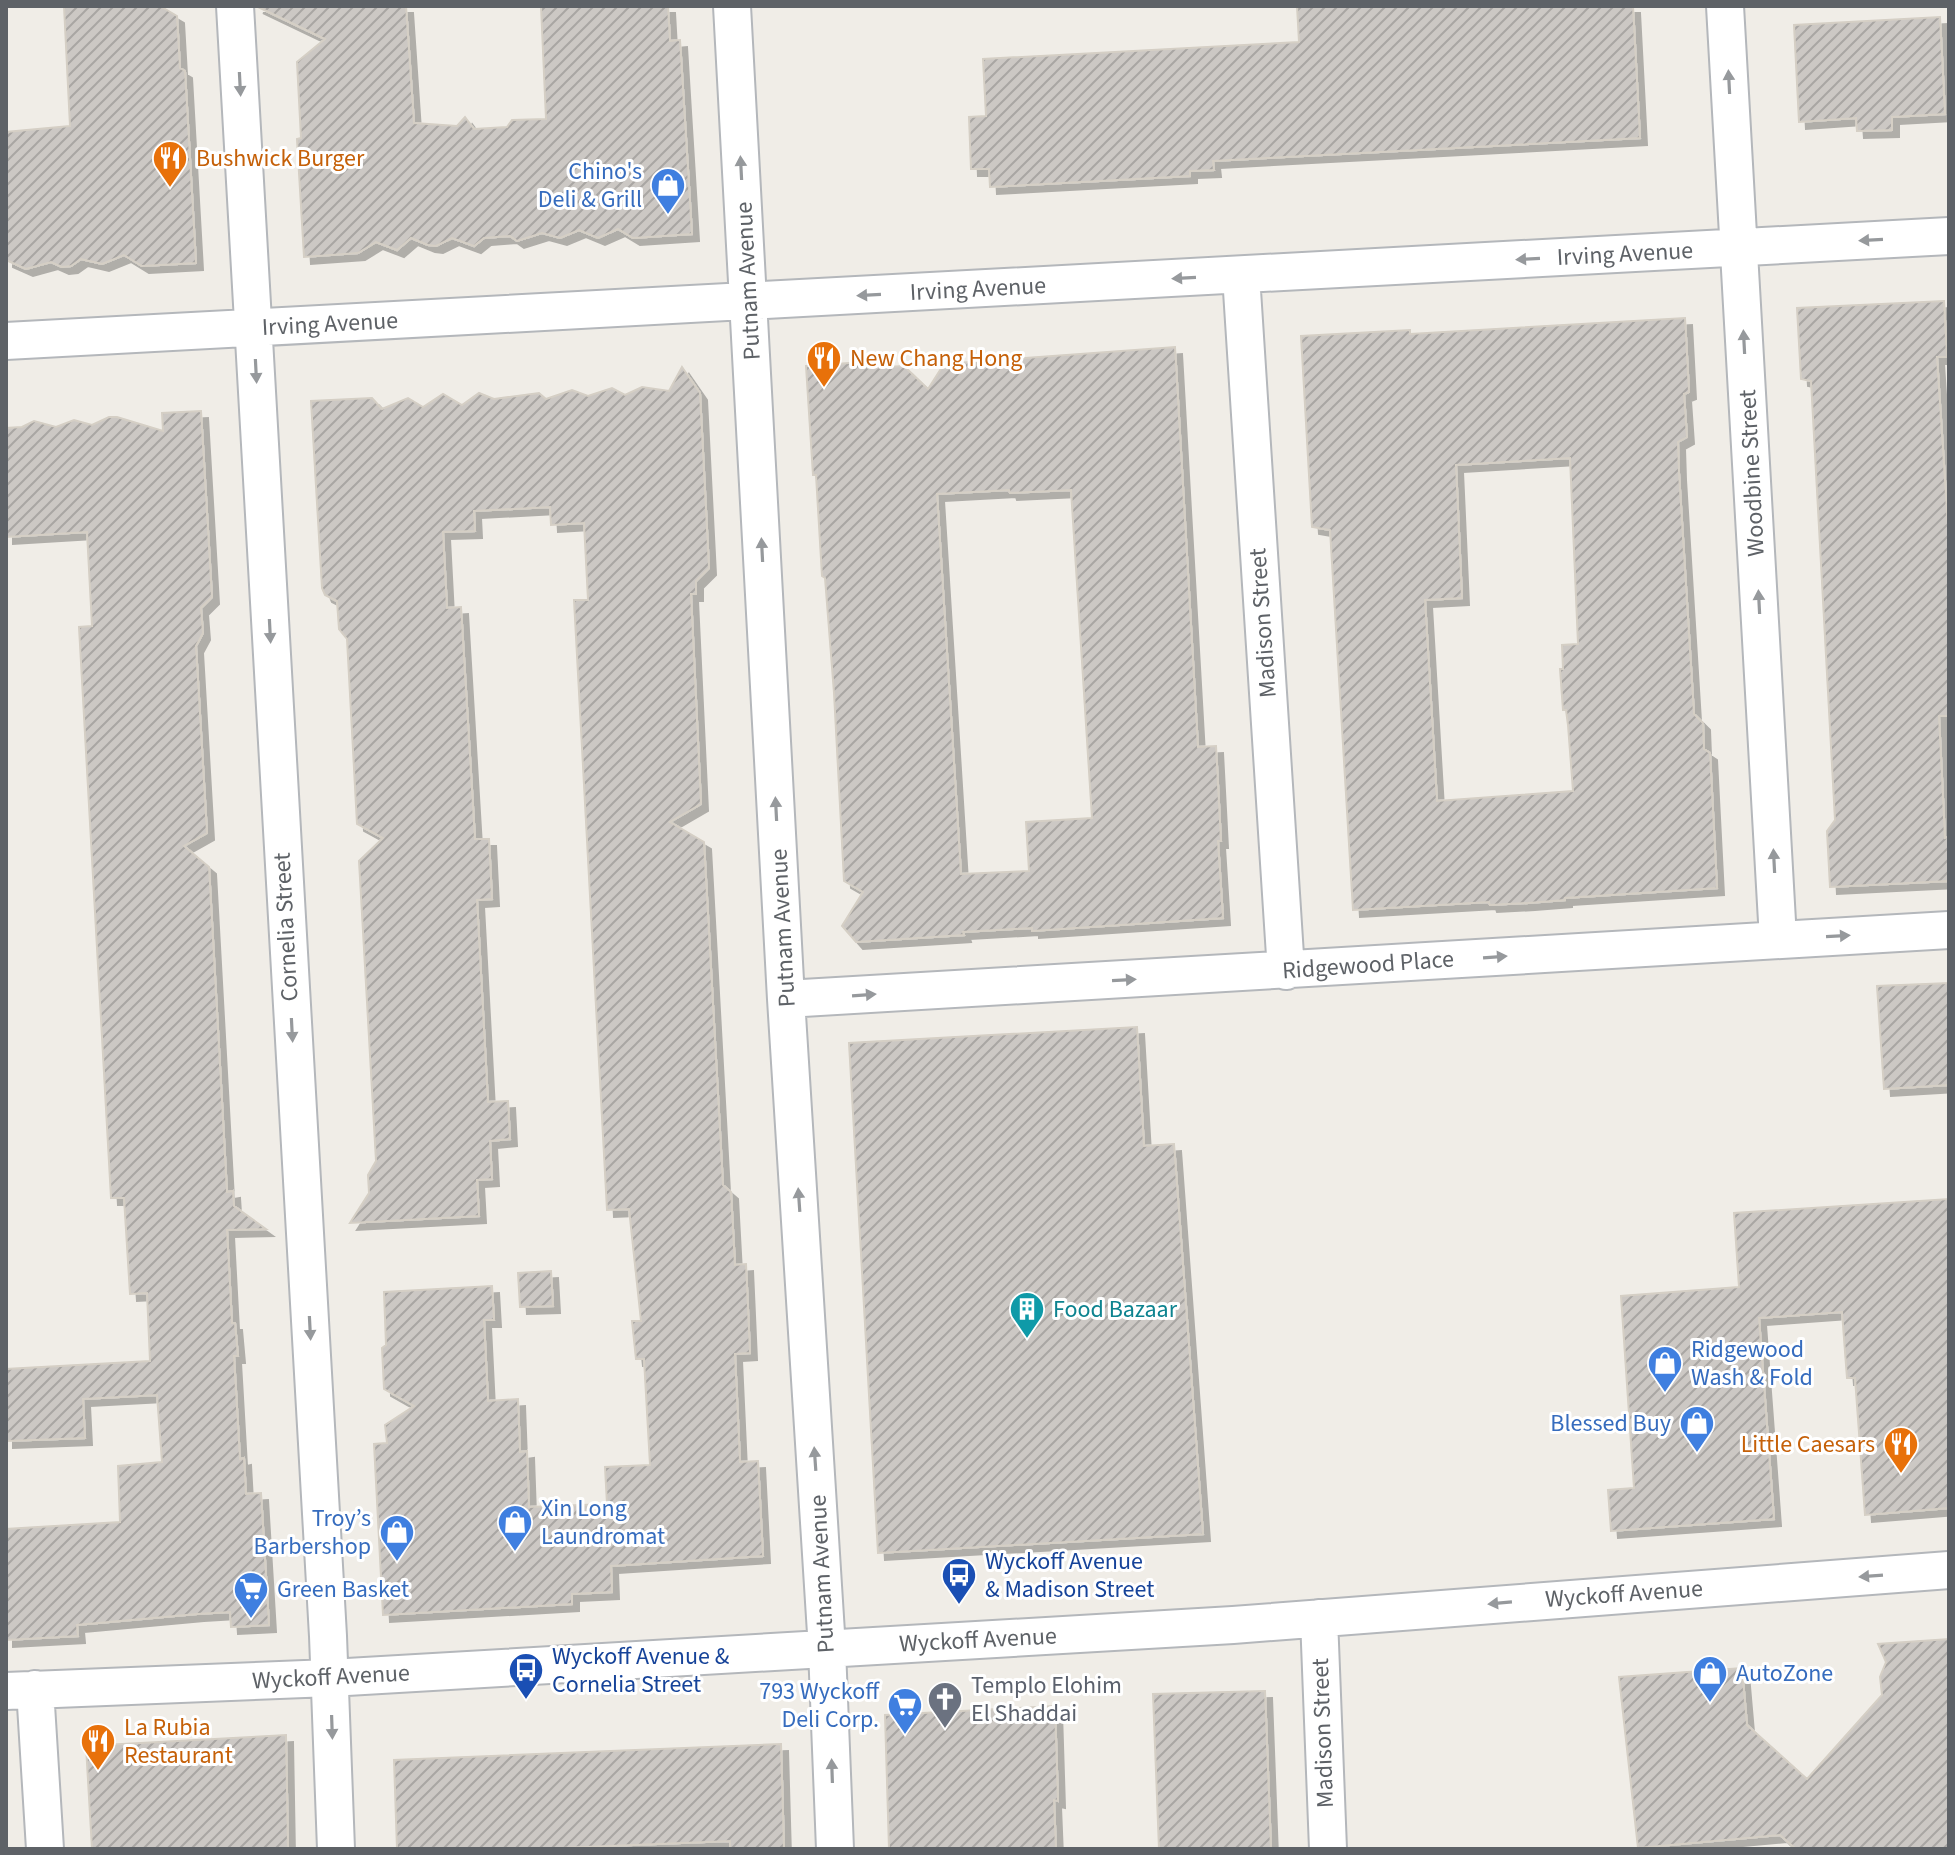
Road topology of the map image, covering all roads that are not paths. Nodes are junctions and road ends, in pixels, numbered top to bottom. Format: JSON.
{"nodes":[{"id":1,"x":235,"y":6,"type":"edge"},
{"id":2,"x":732,"y":6,"type":"edge"},
{"id":3,"x":1725,"y":6,"type":"edge"},
{"id":4,"x":1949,"y":236,"type":"edge"},
{"id":5,"x":1739,"y":248,"type":"junction"},
{"id":6,"x":1241,"y":275,"type":"junction"},
{"id":7,"x":749,"y":302,"type":"junction"},
{"id":8,"x":253,"y":329,"type":"junction"},
{"id":9,"x":6,"y":341,"type":"edge"},
{"id":10,"x":1949,"y":930,"type":"edge"},
{"id":11,"x":1778,"y":939,"type":"junction"},
{"id":12,"x":1286,"y":971,"type":"junction"},
{"id":13,"x":786,"y":999,"type":"junction"},
{"id":14,"x":1949,"y":1570,"type":"edge"},
{"id":15,"x":1319,"y":1618,"type":"junction"},
{"id":16,"x":827,"y":1649,"type":"junction"},
{"id":17,"x":330,"y":1678,"type":"junction"},
{"id":18,"x":21,"y":1690,"type":"edge"},
{"id":19,"x":45,"y":1849,"type":"edge"},
{"id":20,"x":336,"y":1849,"type":"edge"},
{"id":21,"x":835,"y":1849,"type":"edge"},
{"id":22,"x":1328,"y":1849,"type":"edge"}],
"edges":[{"from":1,"to":8,"type":"street","name":"Cornelia Street","one_way":true},
{"from":7,"to":2,"type":"street","name":"Putnam Avenue","one_way":true},
{"from":5,"to":3,"type":"street","name":"Woodbine Street","one_way":true},
{"from":4,"to":5,"type":"street","name":"Irving Avenue","one_way":true},
{"from":5,"to":6,"type":"street","name":"Irving Avenue","one_way":true},
{"from":11,"to":5,"type":"street","name":"Woodbine Street","one_way":true},
{"from":6,"to":7,"type":"street","name":"Irving Avenue","one_way":true},
{"from":6,"to":12,"type":"street","name":"Madison Street"},
{"from":7,"to":8,"type":"street","name":"Irving Avenue"},
{"from":13,"to":7,"type":"street","name":"Putnam Avenue","one_way":true},
{"from":8,"to":9,"type":"street","name":"Irving Avenue"},
{"from":8,"to":17,"type":"street","name":"Cornelia Street","one_way":true},
{"from":11,"to":10,"type":"street","name":"Ridgewood Place","one_way":true},
{"from":12,"to":11,"type":"street","name":"Ridgewood Place","one_way":true},
{"from":13,"to":12,"type":"street","name":"Ridgewood Place","one_way":true},
{"from":16,"to":13,"type":"street","name":"Putnam Avenue","one_way":true},
{"from":14,"to":15,"type":"street","name":"Wyckoff Avenue","one_way":true},
{"from":15,"to":16,"type":"street","name":"Wyckoff Avenue"},
{"from":15,"to":22,"type":"street","name":"Madison Street"},
{"from":16,"to":17,"type":"street","name":"Wyckoff Avenue"},
{"from":21,"to":16,"type":"street","name":"Putnam Avenue","one_way":true},
{"from":17,"to":18,"type":"street","name":"Wyckoff Avenue"},
{"from":17,"to":20,"type":"street","name":"Cornelia Street","one_way":true},
{"from":18,"to":19,"type":"street"}]}
